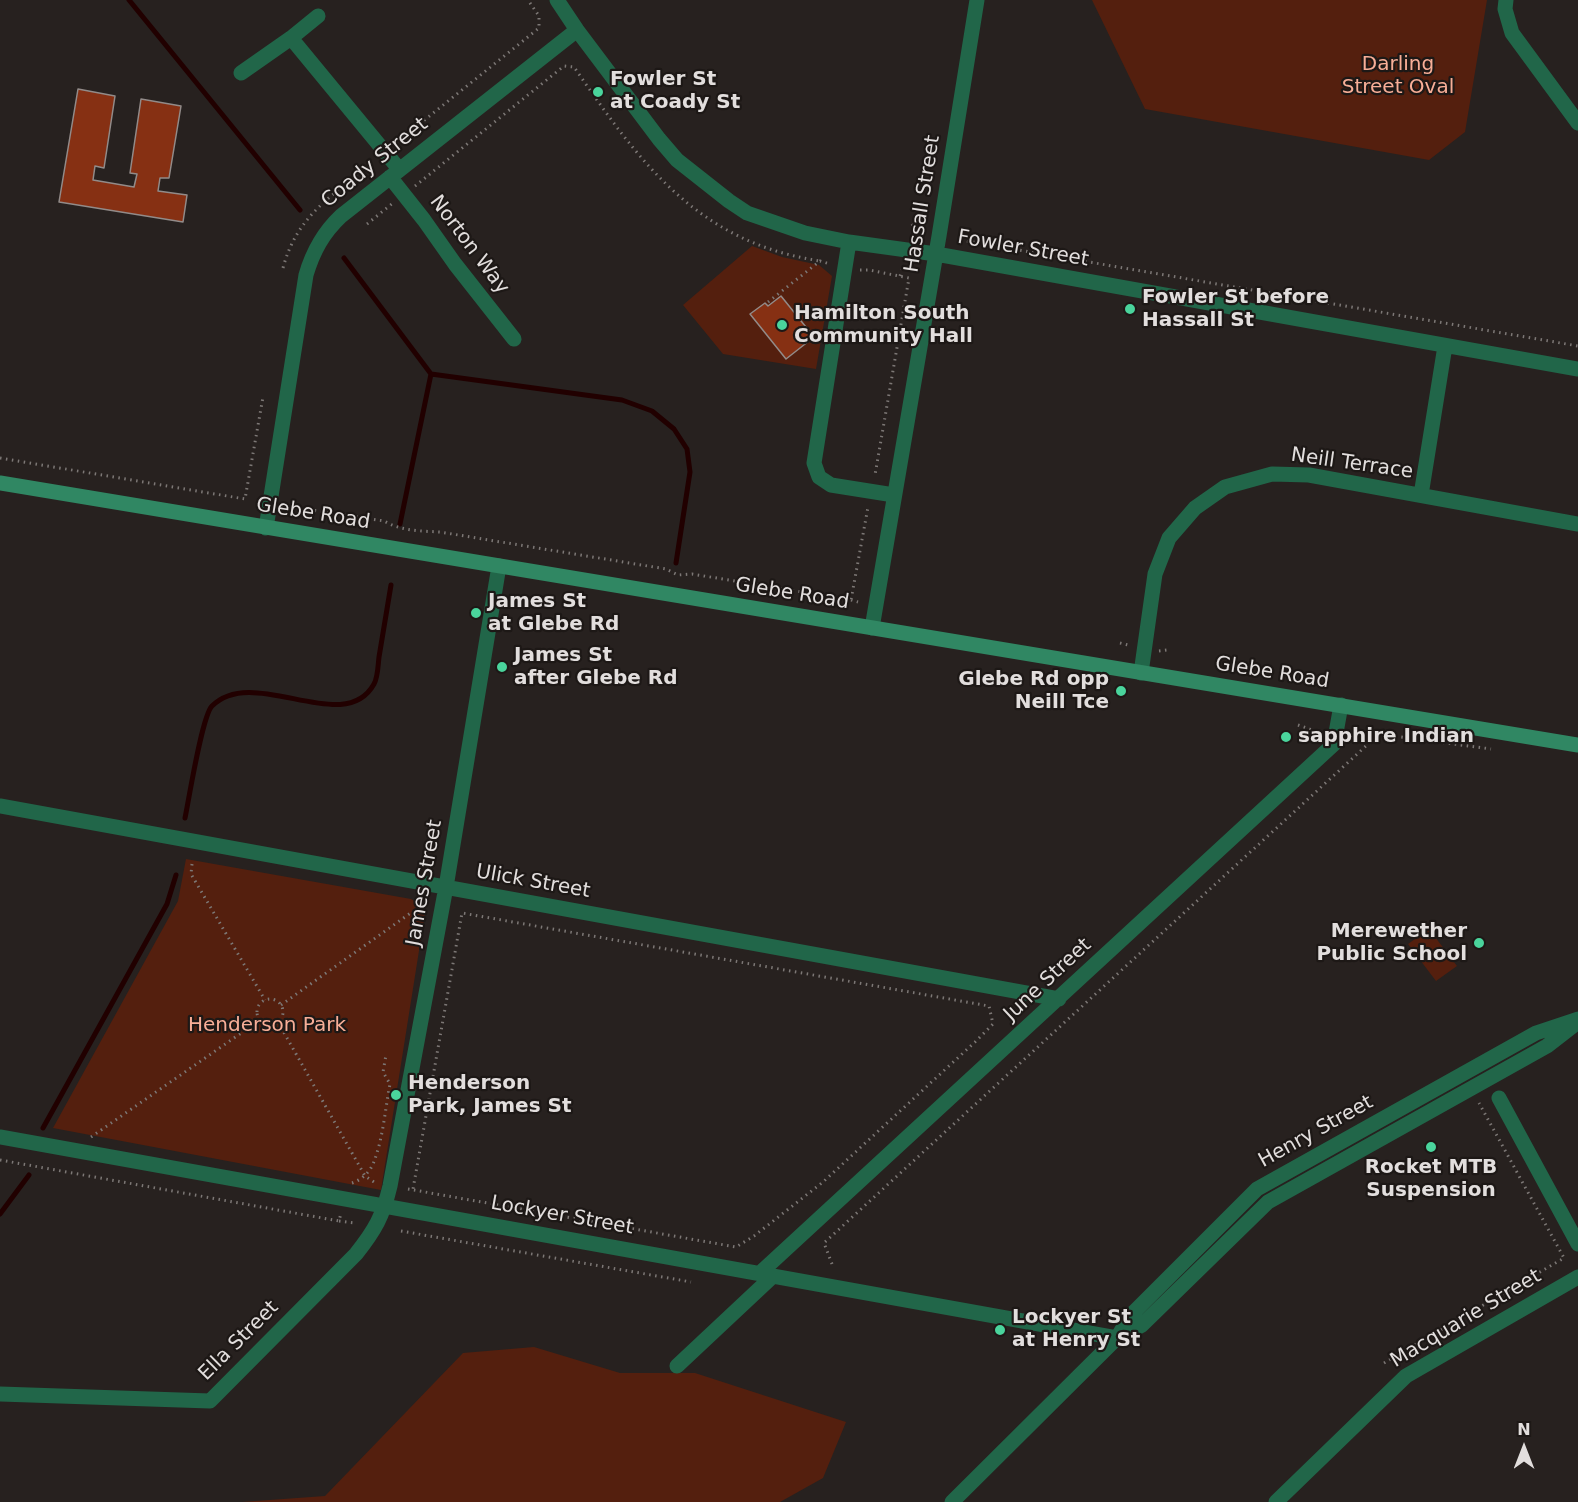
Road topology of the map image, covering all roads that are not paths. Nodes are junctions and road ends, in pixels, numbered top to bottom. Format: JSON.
{"nodes":[{"id":1,"x":557,"y":0,"type":"edge"},
{"id":2,"x":977,"y":0,"type":"edge"},
{"id":3,"x":1506,"y":0,"type":"edge"},
{"id":4,"x":318,"y":16,"type":"dead end"},
{"id":5,"x":577,"y":30,"type":"junction"},
{"id":6,"x":291,"y":38,"type":"junction"},
{"id":7,"x":241,"y":73,"type":"dead end"},
{"id":8,"x":1578,"y":123,"type":"edge"},
{"id":9,"x":394,"y":173,"type":"junction"},
{"id":10,"x":849,"y":242,"type":"junction"},
{"id":11,"x":936,"y":254,"type":"junction"},
{"id":12,"x":514,"y":339,"type":"dead end"},
{"id":13,"x":1445,"y":346,"type":"junction"},
{"id":14,"x":1578,"y":369,"type":"edge"},
{"id":15,"x":0,"y":483,"type":"edge"},
{"id":16,"x":894,"y":495,"type":"junction"},
{"id":17,"x":1421,"y":495,"type":"junction"},
{"id":18,"x":1578,"y":524,"type":"edge"},
{"id":19,"x":266,"y":528,"type":"junction"},
{"id":20,"x":499,"y":566,"type":"junction"},
{"id":21,"x":872,"y":628,"type":"junction"},
{"id":22,"x":1141,"y":673,"type":"junction"},
{"id":23,"x":1341,"y":705,"type":"junction"},
{"id":24,"x":1578,"y":744,"type":"edge"},
{"id":25,"x":0,"y":806,"type":"edge"},
{"id":26,"x":446,"y":887,"type":"junction"},
{"id":27,"x":1059,"y":999,"type":"junction"},
{"id":28,"x":1578,"y":1021,"type":"edge"},
{"id":29,"x":1499,"y":1098,"type":"dead end"},
{"id":30,"x":0,"y":1137,"type":"edge"},
{"id":31,"x":385,"y":1206,"type":"junction"},
{"id":32,"x":1578,"y":1244,"type":"edge"},
{"id":33,"x":767,"y":1275,"type":"junction"},
{"id":34,"x":1578,"y":1276,"type":"edge"},
{"id":35,"x":1117,"y":1338,"type":"junction"},
{"id":36,"x":677,"y":1366,"type":"dead end"},
{"id":37,"x":0,"y":1394,"type":"edge"},
{"id":38,"x":952,"y":1502,"type":"edge"},
{"id":39,"x":1276,"y":1502,"type":"edge"}],
"edges":[{"from":1,"to":5,"type":"street","name":"Fowler Street"},
{"from":2,"to":11,"type":"street","name":"Hassall Street"},
{"from":3,"to":8,"type":"street"},
{"from":4,"to":6,"type":"street"},
{"from":5,"to":9,"type":"street","name":"Coady Street"},
{"from":5,"to":10,"type":"street","name":"Fowler Street"},
{"from":6,"to":7,"type":"street"},
{"from":6,"to":9,"type":"street","name":"Norton Way"},
{"from":9,"to":12,"type":"street","name":"Norton Way"},
{"from":9,"to":19,"type":"street","name":"Coady Street"},
{"from":10,"to":11,"type":"street","name":"Fowler Street"},
{"from":10,"to":16,"type":"street"},
{"from":11,"to":13,"type":"street","name":"Fowler Street"},
{"from":11,"to":16,"type":"street","name":"Hassall Street"},
{"from":13,"to":14,"type":"street","name":"Fowler Street"},
{"from":13,"to":17,"type":"street"},
{"from":15,"to":19,"type":"main road","name":"Glebe Road"},
{"from":16,"to":21,"type":"street","name":"Hassall Street"},
{"from":17,"to":18,"type":"street","name":"Neill Terrace"},
{"from":17,"to":22,"type":"street","name":"Neill Terrace"},
{"from":19,"to":20,"type":"main road","name":"Glebe Road"},
{"from":20,"to":21,"type":"main road","name":"Glebe Road"},
{"from":20,"to":26,"type":"street","name":"James Street"},
{"from":21,"to":22,"type":"main road","name":"Glebe Road"},
{"from":22,"to":23,"type":"main road","name":"Glebe Road"},
{"from":23,"to":24,"type":"main road","name":"Glebe Road"},
{"from":23,"to":27,"type":"street","name":"June Street"},
{"from":25,"to":26,"type":"street","name":"Ulick Street"},
{"from":26,"to":27,"type":"street","name":"Ulick Street"},
{"from":26,"to":31,"type":"street","name":"James Street"},
{"from":27,"to":33,"type":"street","name":"June Street"},
{"from":28,"to":35,"type":"street","name":"Henry Street"},
{"from":28,"to":35,"type":"street","name":"Henry Street"},
{"from":29,"to":32,"type":"street"},
{"from":30,"to":31,"type":"street","name":"Lockyer Street"},
{"from":31,"to":33,"type":"street","name":"Lockyer Street"},
{"from":31,"to":37,"type":"street","name":"Ella Street"},
{"from":33,"to":35,"type":"street","name":"Lockyer Street"},
{"from":33,"to":36,"type":"street","name":"June Street"},
{"from":34,"to":39,"type":"street","name":"Macquarie Street"},
{"from":35,"to":38,"type":"street","name":"Henry Street"}]}
